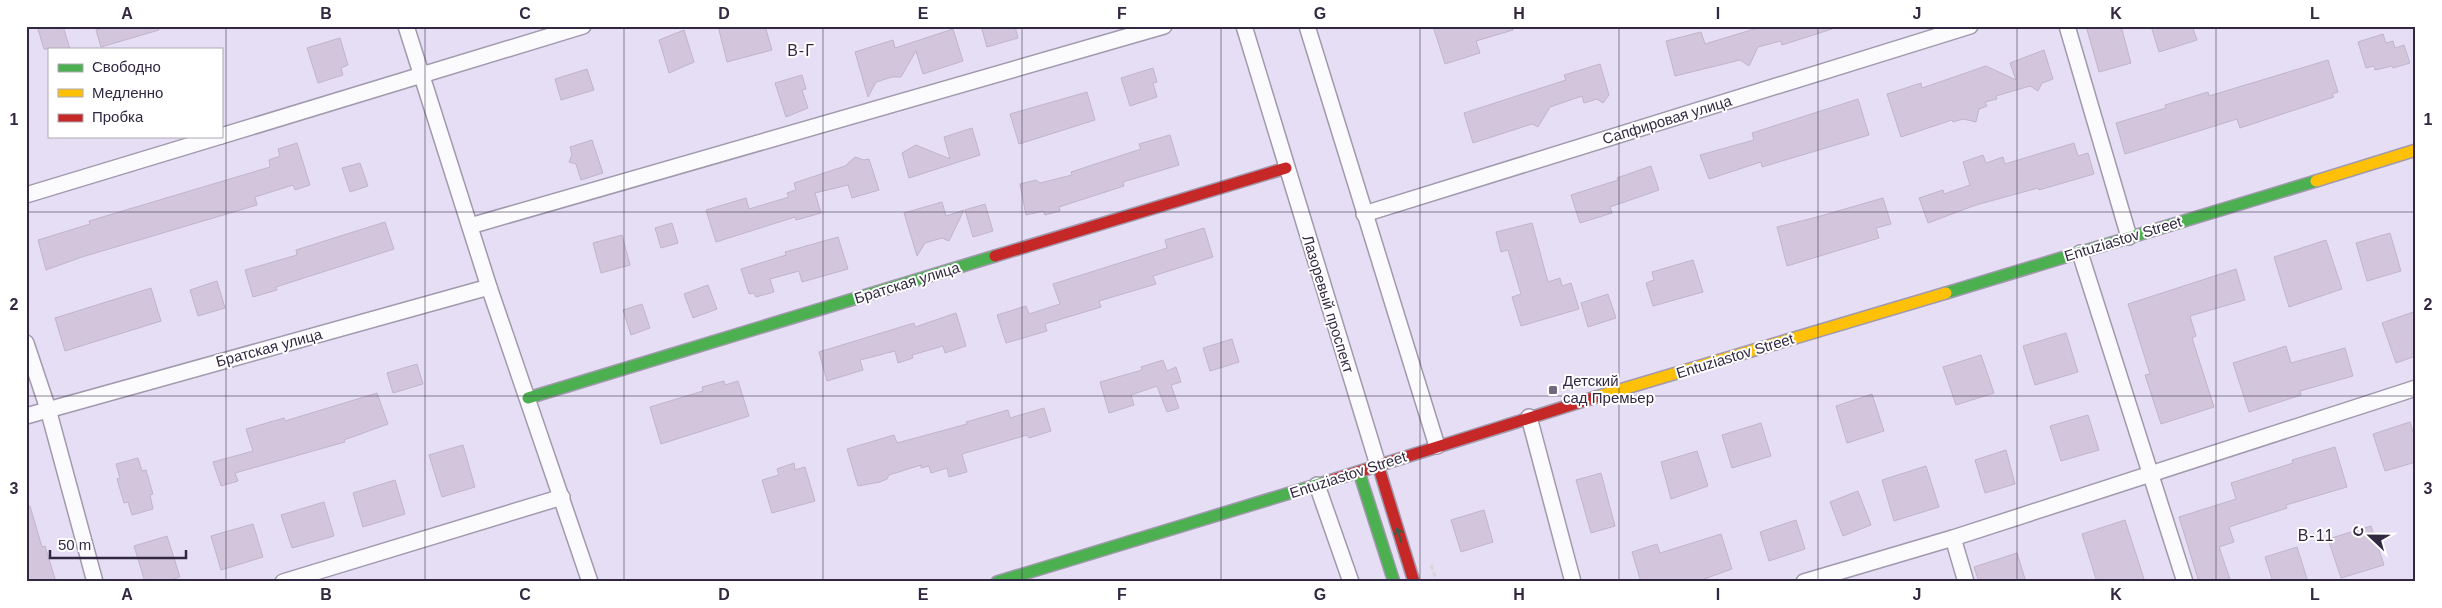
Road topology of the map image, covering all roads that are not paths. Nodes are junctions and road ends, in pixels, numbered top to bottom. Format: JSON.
{"nodes":[{"id":1,"x":406,"y":26,"type":"edge"},
{"id":2,"x":583,"y":26,"type":"edge"},
{"id":3,"x":1164,"y":26,"type":"edge"},
{"id":4,"x":1244,"y":26,"type":"edge"},
{"id":5,"x":1307,"y":26,"type":"edge"},
{"id":6,"x":1970,"y":26,"type":"edge"},
{"id":7,"x":2067,"y":26,"type":"edge"},
{"id":8,"x":422,"y":76,"type":"junction"},
{"id":9,"x":222,"y":136,"type":"edge"},
{"id":10,"x":214,"y":138,"type":"edge"},
{"id":11,"x":2416,"y":150,"type":"edge"},
{"id":12,"x":1286,"y":168,"type":"junction"},
{"id":13,"x":26,"y":195,"type":"edge"},
{"id":14,"x":1364,"y":214,"type":"junction"},
{"id":15,"x":470,"y":226,"type":"junction"},
{"id":16,"x":2129,"y":237,"type":"junction"},
{"id":17,"x":2080,"y":253,"type":"junction"},
{"id":18,"x":489,"y":287,"type":"junction"},
{"id":19,"x":26,"y":343,"type":"edge"},
{"id":20,"x":2416,"y":388,"type":"edge"},
{"id":21,"x":528,"y":398,"type":"junction"},
{"id":22,"x":48,"y":409,"type":"junction"},
{"id":23,"x":26,"y":416,"type":"edge"},
{"id":24,"x":1529,"y":417,"type":"junction"},
{"id":25,"x":1437,"y":446,"type":"junction"},
{"id":26,"x":1378,"y":465,"type":"junction"},
{"id":27,"x":1359,"y":472,"type":"junction"},
{"id":28,"x":2152,"y":473,"type":"junction"},
{"id":29,"x":1316,"y":485,"type":"junction"},
{"id":30,"x":562,"y":497,"type":"junction"},
{"id":31,"x":1953,"y":538,"type":"junction"},
{"id":32,"x":95,"y":582,"type":"edge"},
{"id":33,"x":283,"y":582,"type":"edge"},
{"id":34,"x":590,"y":582,"type":"edge"},
{"id":35,"x":997,"y":582,"type":"edge"},
{"id":36,"x":1351,"y":582,"type":"edge"},
{"id":37,"x":1394,"y":582,"type":"edge"},
{"id":38,"x":1414,"y":582,"type":"edge"},
{"id":39,"x":1573,"y":582,"type":"edge"},
{"id":40,"x":1804,"y":582,"type":"edge"},
{"id":41,"x":1966,"y":582,"type":"edge"},
{"id":42,"x":2185,"y":582,"type":"edge"}],
"edges":[{"from":1,"to":8,"type":"street"},
{"from":2,"to":8,"type":"street"},
{"from":3,"to":15,"type":"street"},
{"from":4,"to":12,"type":"street","name":"Лазоревый проспект"},
{"from":5,"to":14,"type":"street"},
{"from":6,"to":14,"type":"street","name":"Сапфировая улица"},
{"from":7,"to":16,"type":"street"},
{"from":8,"to":9,"type":"street"},
{"from":8,"to":15,"type":"street"},
{"from":10,"to":13,"type":"street"},
{"from":11,"to":16,"type":"street","name":"Entuziastov Street"},
{"from":12,"to":21,"type":"street","name":"Братская улица"},
{"from":12,"to":26,"type":"street","name":"Лазоревый проспект"},
{"from":14,"to":25,"type":"street"},
{"from":15,"to":18,"type":"street"},
{"from":16,"to":17,"type":"street","name":"Entuziastov Street"},
{"from":17,"to":24,"type":"street","name":"Entuziastov Street"},
{"from":17,"to":28,"type":"street"},
{"from":18,"to":21,"type":"street"},
{"from":18,"to":22,"type":"street","name":"Братская улица"},
{"from":19,"to":22,"type":"street"},
{"from":20,"to":28,"type":"street"},
{"from":21,"to":30,"type":"street"},
{"from":22,"to":23,"type":"street","name":"Братская улица"},
{"from":22,"to":32,"type":"street"},
{"from":24,"to":25,"type":"street","name":"Entuziastov Street"},
{"from":24,"to":39,"type":"street"},
{"from":25,"to":26,"type":"street","name":"Entuziastov Street"},
{"from":26,"to":27,"type":"street","name":"Entuziastov Street"},
{"from":38,"to":26,"type":"street","name":"Лазоревый проспект","one_way":true},
{"from":27,"to":29,"type":"street","name":"Entuziastov Street"},
{"from":27,"to":37,"type":"street"},
{"from":28,"to":31,"type":"street"},
{"from":28,"to":42,"type":"street"},
{"from":29,"to":35,"type":"street","name":"Entuziastov Street"},
{"from":29,"to":36,"type":"street"},
{"from":30,"to":33,"type":"street"},
{"from":30,"to":34,"type":"street"},
{"from":31,"to":40,"type":"street"},
{"from":31,"to":41,"type":"street"}]}
